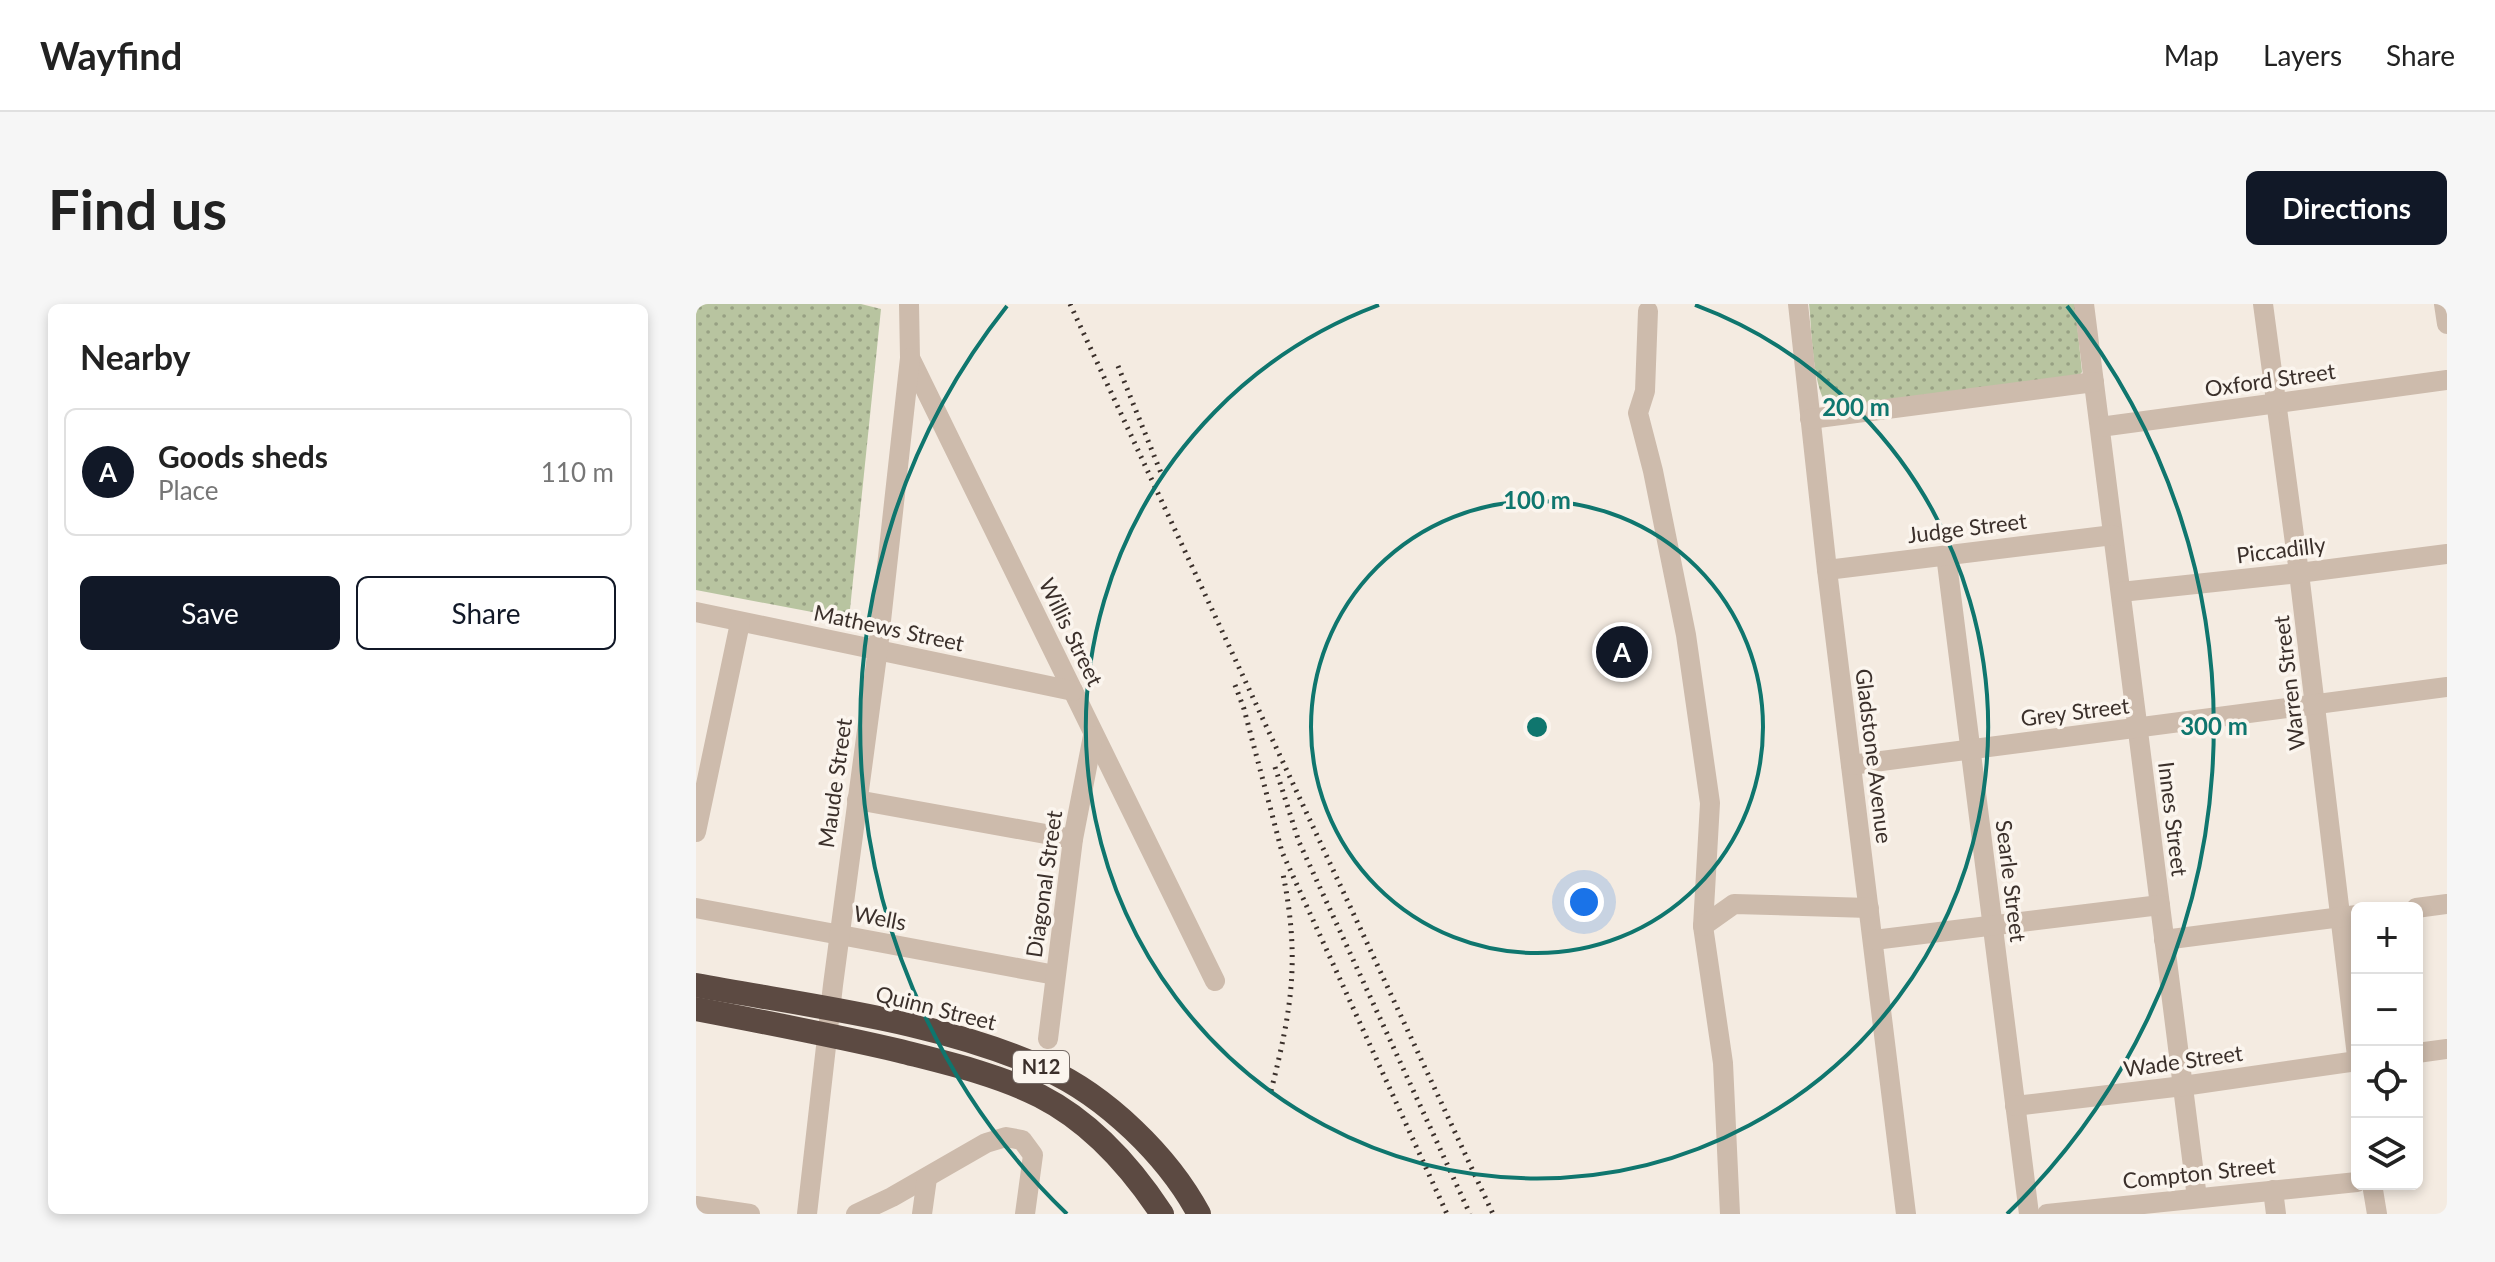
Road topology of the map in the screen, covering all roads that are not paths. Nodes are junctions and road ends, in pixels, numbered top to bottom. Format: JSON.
{"nodes":[{"id":1,"x":1798,"y":304,"type":"edge"},
{"id":2,"x":2084,"y":304,"type":"edge"},
{"id":3,"x":2263,"y":304,"type":"edge"},
{"id":4,"x":2444,"y":304,"type":"edge"},
{"id":5,"x":906,"y":305,"type":"edge"},
{"id":6,"x":1648,"y":311,"type":"dead end"},
{"id":7,"x":2447,"y":324,"type":"edge"},
{"id":8,"x":910,"y":358,"type":"junction"},
{"id":9,"x":2447,"y":380,"type":"edge"},
{"id":10,"x":2094,"y":382,"type":"junction"},
{"id":11,"x":2275,"y":404,"type":"junction"},
{"id":12,"x":1810,"y":419,"type":"junction"},
{"id":13,"x":2100,"y":427,"type":"junction"},
{"id":14,"x":2113,"y":535,"type":"junction"},
{"id":15,"x":2447,"y":554,"type":"edge"},
{"id":16,"x":1946,"y":555,"type":"junction"},
{"id":17,"x":1827,"y":570,"type":"junction"},
{"id":18,"x":2299,"y":573,"type":"junction"},
{"id":19,"x":2121,"y":592,"type":"junction"},
{"id":20,"x":696,"y":612,"type":"edge"},
{"id":21,"x":740,"y":623,"type":"junction"},
{"id":22,"x":878,"y":648,"type":"junction"},
{"id":23,"x":2447,"y":687,"type":"edge"},
{"id":24,"x":1073,"y":691,"type":"junction"},
{"id":25,"x":2316,"y":704,"type":"junction"},
{"id":26,"x":2138,"y":728,"type":"junction"},
{"id":27,"x":1093,"y":736,"type":"junction"},
{"id":28,"x":1970,"y":749,"type":"junction"},
{"id":29,"x":1851,"y":765,"type":"junction"},
{"id":30,"x":857,"y":800,"type":"junction"},
{"id":31,"x":699,"y":806,"type":"edge"},
{"id":32,"x":696,"y":832,"type":"edge"},
{"id":33,"x":1073,"y":839,"type":"junction"},
{"id":34,"x":2447,"y":904,"type":"edge"},
{"id":35,"x":2160,"y":905,"type":"junction"},
{"id":36,"x":2423,"y":907,"type":"edge"},
{"id":37,"x":696,"y":908,"type":"edge"},
{"id":38,"x":1869,"y":908,"type":"junction"},
{"id":39,"x":2349,"y":917,"type":"edge"},
{"id":40,"x":1992,"y":925,"type":"junction"},
{"id":41,"x":1703,"y":926,"type":"junction"},
{"id":42,"x":840,"y":935,"type":"junction"},
{"id":43,"x":1874,"y":940,"type":"junction"},
{"id":44,"x":2164,"y":940,"type":"junction"},
{"id":45,"x":1055,"y":975,"type":"junction"},
{"id":46,"x":1215,"y":981,"type":"dead end"},
{"id":47,"x":696,"y":985,"type":"edge"},
{"id":48,"x":696,"y":1009,"type":"edge"},
{"id":49,"x":831,"y":1010,"type":"junction"},
{"id":50,"x":828,"y":1035,"type":"junction"},
{"id":51,"x":1048,"y":1039,"type":"dead end"},
{"id":52,"x":2356,"y":1046,"type":"edge"},
{"id":53,"x":2447,"y":1049,"type":"edge"},
{"id":54,"x":2423,"y":1052,"type":"edge"},
{"id":55,"x":2351,"y":1060,"type":"edge"},
{"id":56,"x":2183,"y":1086,"type":"junction"},
{"id":57,"x":2015,"y":1106,"type":"junction"},
{"id":58,"x":927,"y":1178,"type":"junction"},
{"id":59,"x":2351,"y":1183,"type":"edge"},
{"id":60,"x":2273,"y":1190,"type":"junction"},
{"id":61,"x":2373,"y":1190,"type":"edge"},
{"id":62,"x":2197,"y":1198,"type":"junction"},
{"id":63,"x":696,"y":1206,"type":"edge"},
{"id":64,"x":2112,"y":1210,"type":"edge"},
{"id":65,"x":750,"y":1214,"type":"edge"},
{"id":66,"x":807,"y":1214,"type":"edge"},
{"id":67,"x":856,"y":1214,"type":"edge"},
{"id":68,"x":922,"y":1214,"type":"edge"},
{"id":69,"x":1025,"y":1214,"type":"edge"},
{"id":70,"x":1162,"y":1214,"type":"edge"},
{"id":71,"x":1199,"y":1214,"type":"edge"},
{"id":72,"x":1730,"y":1214,"type":"edge"},
{"id":73,"x":1906,"y":1214,"type":"edge"},
{"id":74,"x":2029,"y":1214,"type":"edge"},
{"id":75,"x":2047,"y":1214,"type":"edge"},
{"id":76,"x":2276,"y":1214,"type":"edge"},
{"id":77,"x":2377,"y":1214,"type":"edge"}],
"edges":[{"from":1,"to":12,"type":"street","name":"Gladstone Avenue"},
{"from":2,"to":10,"type":"street","name":"Innes Street"},
{"from":3,"to":11,"type":"street","name":"Warren Street"},
{"from":4,"to":7,"type":"street"},
{"from":5,"to":8,"type":"street","name":"Willis Street"},
{"from":6,"to":41,"type":"street"},
{"from":8,"to":22,"type":"street","name":"Maude Street"},
{"from":8,"to":24,"type":"street","name":"Willis Street"},
{"from":9,"to":11,"type":"street","name":"Oxford Street"},
{"from":10,"to":12,"type":"street"},
{"from":10,"to":13,"type":"street","name":"Innes Street"},
{"from":11,"to":13,"type":"street","name":"Oxford Street"},
{"from":11,"to":18,"type":"street","name":"Warren Street"},
{"from":12,"to":17,"type":"street","name":"Gladstone Avenue"},
{"from":13,"to":14,"type":"street","name":"Innes Street"},
{"from":14,"to":16,"type":"street","name":"Judge Street"},
{"from":14,"to":19,"type":"street","name":"Innes Street"},
{"from":15,"to":18,"type":"street","name":"Piccadilly"},
{"from":16,"to":17,"type":"street","name":"Judge Street"},
{"from":16,"to":28,"type":"street","name":"Searle Street"},
{"from":17,"to":29,"type":"street","name":"Gladstone Avenue"},
{"from":18,"to":19,"type":"street","name":"Piccadilly"},
{"from":18,"to":25,"type":"street","name":"Warren Street"},
{"from":19,"to":26,"type":"street","name":"Innes Street"},
{"from":20,"to":21,"type":"street","name":"Mathews Street"},
{"from":21,"to":22,"type":"street","name":"Mathews Street"},
{"from":21,"to":31,"type":"street"},
{"from":22,"to":24,"type":"street","name":"Mathews Street"},
{"from":22,"to":30,"type":"street","name":"Maude Street"},
{"from":23,"to":25,"type":"street","name":"Grey Street"},
{"from":24,"to":27,"type":"street","name":"Willis Street"},
{"from":25,"to":26,"type":"street","name":"Grey Street"},
{"from":25,"to":39,"type":"street","name":"Warren Street"},
{"from":26,"to":28,"type":"street","name":"Grey Street"},
{"from":26,"to":35,"type":"street","name":"Innes Street"},
{"from":27,"to":33,"type":"street","name":"Diagonal Street"},
{"from":27,"to":46,"type":"street","name":"Willis Street"},
{"from":28,"to":29,"type":"street","name":"Grey Street"},
{"from":28,"to":40,"type":"street","name":"Searle Street"},
{"from":29,"to":38,"type":"street","name":"Gladstone Avenue"},
{"from":30,"to":33,"type":"street"},
{"from":30,"to":42,"type":"street","name":"Maude Street"},
{"from":31,"to":32,"type":"street"},
{"from":33,"to":45,"type":"street","name":"Diagonal Street"},
{"from":34,"to":36,"type":"street"},
{"from":35,"to":40,"type":"street"},
{"from":35,"to":44,"type":"street","name":"Innes Street"},
{"from":37,"to":42,"type":"street","name":"Wells"},
{"from":38,"to":41,"type":"street"},
{"from":38,"to":43,"type":"street","name":"Gladstone Avenue"},
{"from":39,"to":44,"type":"street"},
{"from":39,"to":52,"type":"street","name":"Warren Street"},
{"from":40,"to":43,"type":"street"},
{"from":40,"to":57,"type":"street","name":"Searle Street"},
{"from":41,"to":72,"type":"street"},
{"from":42,"to":45,"type":"street","name":"Wells"},
{"from":42,"to":49,"type":"street","name":"Maude Street"},
{"from":43,"to":73,"type":"street","name":"Gladstone Avenue"},
{"from":44,"to":56,"type":"street","name":"Innes Street"},
{"from":45,"to":51,"type":"street","name":"Diagonal Street"},
{"from":47,"to":49,"type":"highway","name":"Quinn Street","number":"N12"},
{"from":48,"to":50,"type":"highway","number":"N12"},
{"from":49,"to":50,"type":"street","name":"Maude Street"},
{"from":49,"to":71,"type":"highway","name":"Quinn Street","number":"N12"},
{"from":50,"to":66,"type":"street","name":"Maude Street"},
{"from":50,"to":70,"type":"highway","number":"N12"},
{"from":53,"to":54,"type":"street"},
{"from":55,"to":56,"type":"street","name":"Wade Street"},
{"from":56,"to":57,"type":"street","name":"Wade Street"},
{"from":56,"to":62,"type":"street","name":"Innes Street"},
{"from":57,"to":74,"type":"street","name":"Searle Street"},
{"from":58,"to":67,"type":"street"},
{"from":58,"to":68,"type":"street"},
{"from":58,"to":69,"type":"street"},
{"from":59,"to":60,"type":"street","name":"Compton Street"},
{"from":60,"to":62,"type":"street","name":"Compton Street"},
{"from":60,"to":76,"type":"street"},
{"from":61,"to":77,"type":"street"},
{"from":62,"to":64,"type":"street","name":"Compton Street"},
{"from":63,"to":65,"type":"street"},
{"from":64,"to":75,"type":"street","name":"Compton Street"}]}
